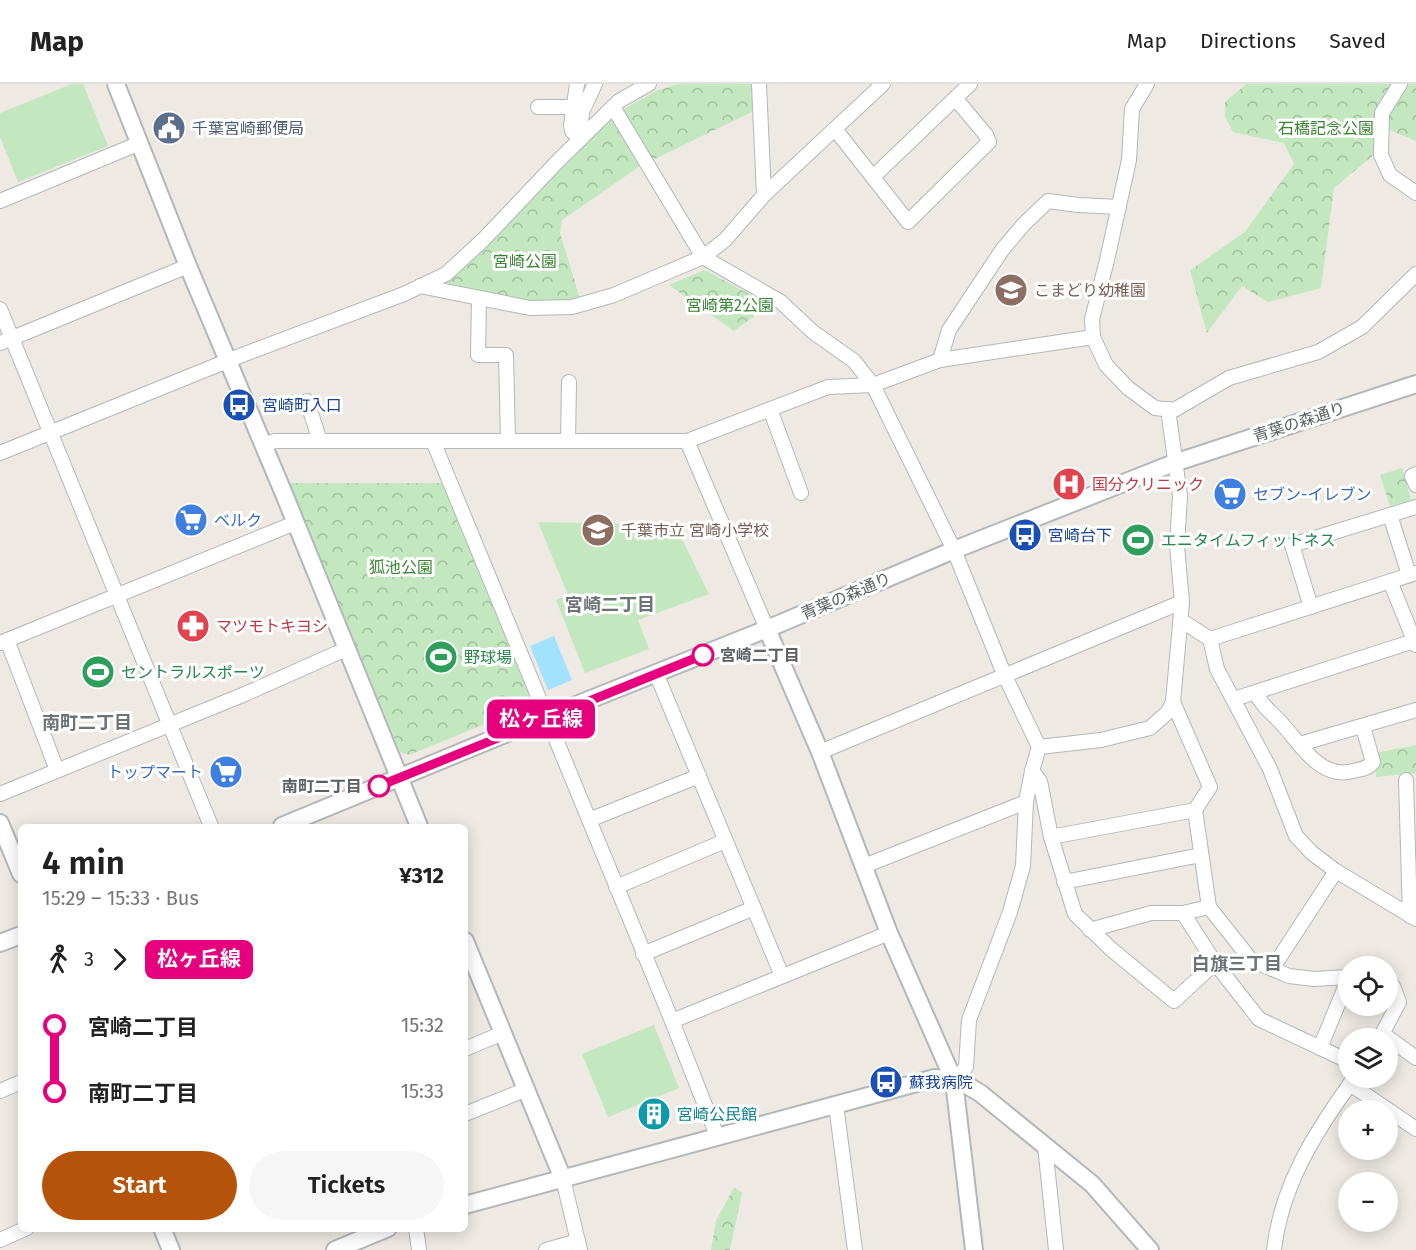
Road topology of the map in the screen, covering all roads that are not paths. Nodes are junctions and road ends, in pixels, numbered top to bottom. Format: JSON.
{"nodes":[{"id":1,"x":116,"y":84,"type":"edge"},
{"id":2,"x":577,"y":84,"type":"edge"},
{"id":3,"x":595,"y":84,"type":"edge"},
{"id":4,"x":649,"y":84,"type":"edge"},
{"id":5,"x":759,"y":84,"type":"edge"},
{"id":6,"x":883,"y":84,"type":"edge"},
{"id":7,"x":970,"y":84,"type":"edge"},
{"id":8,"x":1147,"y":84,"type":"edge"},
{"id":9,"x":1400,"y":84,"type":"edge"},
{"id":10,"x":955,"y":98,"type":"junction"},
{"id":11,"x":538,"y":107,"type":"dead end"},
{"id":12,"x":572,"y":107,"type":"junction"},
{"id":13,"x":613,"y":107,"type":"junction"},
{"id":14,"x":835,"y":129,"type":"junction"},
{"id":15,"x":580,"y":139,"type":"junction"},
{"id":16,"x":140,"y":142,"type":"junction"},
{"id":17,"x":873,"y":177,"type":"junction"},
{"id":18,"x":1416,"y":193,"type":"edge"},
{"id":19,"x":764,"y":195,"type":"junction"},
{"id":20,"x":0,"y":201,"type":"edge"},
{"id":21,"x":1119,"y":207,"type":"junction"},
{"id":22,"x":703,"y":257,"type":"junction"},
{"id":23,"x":188,"y":266,"type":"junction"},
{"id":24,"x":1416,"y":274,"type":"edge"},
{"id":25,"x":420,"y":286,"type":"junction"},
{"id":26,"x":479,"y":298,"type":"junction"},
{"id":27,"x":0,"y":309,"type":"edge"},
{"id":28,"x":1093,"y":337,"type":"junction"},
{"id":29,"x":6,"y":341,"type":"edge"},
{"id":30,"x":940,"y":360,"type":"junction"},
{"id":31,"x":228,"y":361,"type":"junction"},
{"id":32,"x":568,"y":382,"type":"dead end"},
{"id":33,"x":1416,"y":384,"type":"edge"},
{"id":34,"x":873,"y":385,"type":"junction"},
{"id":35,"x":307,"y":400,"type":"dead end"},
{"id":36,"x":770,"y":409,"type":"junction"},
{"id":37,"x":1168,"y":409,"type":"junction"},
{"id":38,"x":50,"y":433,"type":"junction"},
{"id":39,"x":320,"y":441,"type":"junction"},
{"id":40,"x":433,"y":441,"type":"junction"},
{"id":41,"x":508,"y":441,"type":"junction"},
{"id":42,"x":568,"y":441,"type":"junction"},
{"id":43,"x":687,"y":441,"type":"junction"},
{"id":44,"x":263,"y":445,"type":"junction"},
{"id":45,"x":0,"y":453,"type":"edge"},
{"id":46,"x":1174,"y":463,"type":"junction"},
{"id":47,"x":1416,"y":474,"type":"edge"},
{"id":48,"x":1416,"y":485,"type":"edge"},
{"id":49,"x":801,"y":493,"type":"dead end"},
{"id":50,"x":1416,"y":507,"type":"edge"},
{"id":51,"x":1390,"y":515,"type":"junction"},
{"id":52,"x":295,"y":522,"type":"junction"},
{"id":53,"x":954,"y":550,"type":"junction"},
{"id":54,"x":1412,"y":574,"type":"edge"},
{"id":55,"x":1390,"y":581,"type":"junction"},
{"id":56,"x":117,"y":594,"type":"junction"},
{"id":57,"x":1182,"y":602,"type":"junction"},
{"id":58,"x":1311,"y":607,"type":"junction"},
{"id":59,"x":1182,"y":621,"type":"junction"},
{"id":60,"x":767,"y":629,"type":"junction"},
{"id":61,"x":1210,"y":639,"type":"junction"},
{"id":62,"x":4,"y":642,"type":"edge"},
{"id":63,"x":1415,"y":643,"type":"edge"},
{"id":64,"x":346,"y":649,"type":"junction"},
{"id":65,"x":656,"y":673,"type":"junction"},
{"id":66,"x":1004,"y":674,"type":"junction"},
{"id":67,"x":1256,"y":693,"type":"junction"},
{"id":68,"x":1234,"y":699,"type":"junction"},
{"id":69,"x":1173,"y":702,"type":"junction"},
{"id":70,"x":1416,"y":710,"type":"edge"},
{"id":71,"x":546,"y":717,"type":"junction"},
{"id":72,"x":170,"y":725,"type":"junction"},
{"id":73,"x":1363,"y":727,"type":"junction"},
{"id":74,"x":1300,"y":744,"type":"junction"},
{"id":75,"x":1039,"y":747,"type":"junction"},
{"id":76,"x":820,"y":752,"type":"junction"},
{"id":77,"x":57,"y":770,"type":"junction"},
{"id":78,"x":1032,"y":771,"type":"junction"},
{"id":79,"x":699,"y":776,"type":"junction"},
{"id":80,"x":399,"y":778,"type":"junction"},
{"id":81,"x":1410,"y":789,"type":"edge"},
{"id":82,"x":0,"y":794,"type":"edge"},
{"id":83,"x":1026,"y":802,"type":"junction"},
{"id":84,"x":1195,"y":810,"type":"junction"},
{"id":85,"x":589,"y":820,"type":"junction"},
{"id":86,"x":0,"y":823,"type":"edge"},
{"id":87,"x":210,"y":824,"type":"edge"},
{"id":88,"x":287,"y":824,"type":"edge"},
{"id":89,"x":418,"y":824,"type":"edge"},
{"id":90,"x":1051,"y":837,"type":"junction"},
{"id":91,"x":726,"y":841,"type":"junction"},
{"id":92,"x":1201,"y":855,"type":"junction"},
{"id":93,"x":864,"y":866,"type":"junction"},
{"id":94,"x":18,"y":867,"type":"edge"},
{"id":95,"x":1336,"y":871,"type":"junction"},
{"id":96,"x":1064,"y":882,"type":"junction"},
{"id":97,"x":616,"y":887,"type":"junction"},
{"id":98,"x":1209,"y":907,"type":"junction"},
{"id":99,"x":754,"y":908,"type":"junction"},
{"id":100,"x":1183,"y":913,"type":"junction"},
{"id":101,"x":1413,"y":918,"type":"edge"},
{"id":102,"x":1090,"y":930,"type":"junction"},
{"id":103,"x":889,"y":933,"type":"junction"},
{"id":104,"x":18,"y":936,"type":"edge"},
{"id":105,"x":0,"y":943,"type":"edge"},
{"id":106,"x":468,"y":948,"type":"edge"},
{"id":107,"x":643,"y":954,"type":"junction"},
{"id":108,"x":1215,"y":963,"type":"junction"},
{"id":109,"x":1272,"y":969,"type":"junction"},
{"id":110,"x":782,"y":976,"type":"junction"},
{"id":111,"x":1338,"y":978,"type":"edge"},
{"id":112,"x":1338,"y":1003,"type":"edge"},
{"id":113,"x":672,"y":1021,"type":"junction"},
{"id":114,"x":503,"y":1033,"type":"junction"},
{"id":115,"x":1398,"y":1047,"type":"edge"},
{"id":116,"x":468,"y":1048,"type":"edge"},
{"id":117,"x":1320,"y":1048,"type":"junction"},
{"id":118,"x":1338,"y":1056,"type":"edge"},
{"id":119,"x":1416,"y":1058,"type":"edge"},
{"id":120,"x":954,"y":1081,"type":"junction"},
{"id":121,"x":18,"y":1083,"type":"edge"},
{"id":122,"x":1346,"y":1088,"type":"edge"},
{"id":123,"x":1362,"y":1088,"type":"edge"},
{"id":124,"x":526,"y":1089,"type":"junction"},
{"id":125,"x":0,"y":1090,"type":"edge"},
{"id":126,"x":836,"y":1105,"type":"junction"},
{"id":127,"x":468,"y":1113,"type":"edge"},
{"id":128,"x":1415,"y":1127,"type":"edge"},
{"id":129,"x":717,"y":1136,"type":"junction"},
{"id":130,"x":1045,"y":1146,"type":"junction"},
{"id":131,"x":563,"y":1179,"type":"junction"},
{"id":132,"x":468,"y":1204,"type":"edge"},
{"id":133,"x":18,"y":1232,"type":"edge"},
{"id":134,"x":164,"y":1232,"type":"edge"},
{"id":135,"x":376,"y":1232,"type":"edge"},
{"id":136,"x":417,"y":1232,"type":"edge"},
{"id":137,"x":0,"y":1240,"type":"edge"},
{"id":138,"x":579,"y":1246,"type":"edge"},
{"id":139,"x":171,"y":1250,"type":"edge"},
{"id":140,"x":335,"y":1250,"type":"edge"},
{"id":141,"x":419,"y":1250,"type":"edge"},
{"id":142,"x":546,"y":1250,"type":"edge"},
{"id":143,"x":855,"y":1250,"type":"edge"},
{"id":144,"x":974,"y":1250,"type":"edge"},
{"id":145,"x":1056,"y":1250,"type":"edge"},
{"id":146,"x":1150,"y":1250,"type":"edge"},
{"id":147,"x":1275,"y":1250,"type":"edge"}],
"edges":[{"from":1,"to":16,"type":"street"},
{"from":2,"to":12,"type":"street"},
{"from":3,"to":15,"type":"street"},
{"from":4,"to":13,"type":"street"},
{"from":5,"to":19,"type":"street"},
{"from":6,"to":14,"type":"street"},
{"from":7,"to":10,"type":"street"},
{"from":8,"to":21,"type":"street"},
{"from":9,"to":18,"type":"street"},
{"from":10,"to":17,"type":"street"},
{"from":10,"to":17,"type":"street"},
{"from":11,"to":12,"type":"street"},
{"from":12,"to":15,"type":"street"},
{"from":13,"to":15,"type":"street"},
{"from":13,"to":22,"type":"street"},
{"from":14,"to":17,"type":"street"},
{"from":14,"to":19,"type":"street"},
{"from":15,"to":25,"type":"street"},
{"from":16,"to":20,"type":"street"},
{"from":16,"to":23,"type":"street"},
{"from":19,"to":22,"type":"street"},
{"from":21,"to":28,"type":"street"},
{"from":21,"to":30,"type":"street"},
{"from":22,"to":26,"type":"street"},
{"from":22,"to":34,"type":"street"},
{"from":23,"to":29,"type":"street"},
{"from":23,"to":31,"type":"street"},
{"from":24,"to":37,"type":"street"},
{"from":25,"to":26,"type":"street"},
{"from":25,"to":31,"type":"street"},
{"from":26,"to":41,"type":"street"},
{"from":27,"to":29,"type":"street"},
{"from":28,"to":30,"type":"street"},
{"from":28,"to":37,"type":"street"},
{"from":29,"to":38,"type":"street"},
{"from":30,"to":34,"type":"street"},
{"from":31,"to":38,"type":"street"},
{"from":31,"to":44,"type":"street"},
{"from":32,"to":42,"type":"street"},
{"from":33,"to":46,"type":"street","name":"青葉の森通り"},
{"from":34,"to":36,"type":"street"},
{"from":34,"to":53,"type":"street"},
{"from":35,"to":39,"type":"street"},
{"from":36,"to":43,"type":"street"},
{"from":36,"to":49,"type":"street"},
{"from":37,"to":46,"type":"street"},
{"from":38,"to":45,"type":"street"},
{"from":38,"to":56,"type":"street"},
{"from":39,"to":40,"type":"street"},
{"from":39,"to":44,"type":"street"},
{"from":40,"to":41,"type":"street"},
{"from":40,"to":71,"type":"street"},
{"from":41,"to":42,"type":"street"},
{"from":42,"to":43,"type":"street"},
{"from":43,"to":60,"type":"street"},
{"from":44,"to":52,"type":"street"},
{"from":46,"to":53,"type":"street","name":"青葉の森通り"},
{"from":46,"to":57,"type":"street"},
{"from":47,"to":48,"type":"street"},
{"from":50,"to":51,"type":"street"},
{"from":51,"to":54,"type":"street"},
{"from":51,"to":58,"type":"street"},
{"from":52,"to":56,"type":"street"},
{"from":52,"to":64,"type":"street"},
{"from":53,"to":60,"type":"street","name":"青葉の森通り"},
{"from":53,"to":66,"type":"street"},
{"from":54,"to":55,"type":"street"},
{"from":55,"to":58,"type":"street"},
{"from":55,"to":63,"type":"street"},
{"from":56,"to":62,"type":"street"},
{"from":56,"to":72,"type":"street"},
{"from":57,"to":59,"type":"street"},
{"from":57,"to":66,"type":"street"},
{"from":58,"to":61,"type":"street"},
{"from":59,"to":61,"type":"street"},
{"from":59,"to":69,"type":"street"},
{"from":60,"to":65,"type":"street","name":"青葉の森通り"},
{"from":60,"to":76,"type":"street"},
{"from":61,"to":68,"type":"street"},
{"from":62,"to":77,"type":"street"},
{"from":63,"to":67,"type":"street"},
{"from":64,"to":72,"type":"street"},
{"from":64,"to":80,"type":"street"},
{"from":65,"to":71,"type":"street","name":"青葉の森通り"},
{"from":65,"to":79,"type":"street"},
{"from":66,"to":75,"type":"street"},
{"from":66,"to":76,"type":"street"},
{"from":67,"to":68,"type":"street"},
{"from":67,"to":74,"type":"street"},
{"from":68,"to":95,"type":"street"},
{"from":69,"to":75,"type":"street"},
{"from":69,"to":84,"type":"street"},
{"from":70,"to":73,"type":"street"},
{"from":71,"to":80,"type":"street","name":"青葉の森通り"},
{"from":71,"to":85,"type":"street"},
{"from":72,"to":77,"type":"street"},
{"from":72,"to":87,"type":"street"},
{"from":73,"to":74,"type":"street"},
{"from":73,"to":74,"type":"street"},
{"from":75,"to":78,"type":"street"},
{"from":76,"to":93,"type":"street"},
{"from":77,"to":82,"type":"street"},
{"from":78,"to":83,"type":"street"},
{"from":78,"to":90,"type":"street"},
{"from":79,"to":85,"type":"street"},
{"from":79,"to":91,"type":"street"},
{"from":80,"to":88,"type":"street","name":"青葉の森通り"},
{"from":80,"to":89,"type":"street"},
{"from":81,"to":101,"type":"street"},
{"from":83,"to":93,"type":"street"},
{"from":83,"to":120,"type":"street"},
{"from":84,"to":90,"type":"street"},
{"from":84,"to":92,"type":"street"},
{"from":85,"to":97,"type":"street"},
{"from":86,"to":94,"type":"street"},
{"from":90,"to":96,"type":"street"},
{"from":91,"to":97,"type":"street"},
{"from":91,"to":99,"type":"street"},
{"from":92,"to":96,"type":"street"},
{"from":92,"to":98,"type":"street"},
{"from":93,"to":103,"type":"street"},
{"from":95,"to":101,"type":"street"},
{"from":95,"to":109,"type":"street"},
{"from":96,"to":102,"type":"street"},
{"from":97,"to":107,"type":"street"},
{"from":98,"to":100,"type":"street"},
{"from":98,"to":109,"type":"street"},
{"from":99,"to":107,"type":"street"},
{"from":99,"to":110,"type":"street"},
{"from":100,"to":102,"type":"street"},
{"from":100,"to":108,"type":"street"},
{"from":102,"to":108,"type":"street"},
{"from":103,"to":110,"type":"street"},
{"from":103,"to":120,"type":"street"},
{"from":104,"to":105,"type":"street"},
{"from":106,"to":114,"type":"street"},
{"from":107,"to":113,"type":"street"},
{"from":108,"to":117,"type":"street"},
{"from":109,"to":111,"type":"street"},
{"from":110,"to":113,"type":"street"},
{"from":112,"to":117,"type":"street"},
{"from":113,"to":129,"type":"street"},
{"from":114,"to":116,"type":"street"},
{"from":114,"to":124,"type":"street"},
{"from":115,"to":119,"type":"street"},
{"from":117,"to":118,"type":"street"},
{"from":120,"to":126,"type":"street"},
{"from":120,"to":130,"type":"street"},
{"from":120,"to":144,"type":"street"},
{"from":121,"to":125,"type":"street"},
{"from":122,"to":147,"type":"street"},
{"from":123,"to":128,"type":"street"},
{"from":124,"to":127,"type":"street"},
{"from":124,"to":131,"type":"street"},
{"from":126,"to":129,"type":"street"},
{"from":126,"to":143,"type":"street"},
{"from":129,"to":131,"type":"street"},
{"from":130,"to":145,"type":"street"},
{"from":130,"to":146,"type":"street"},
{"from":131,"to":132,"type":"street"},
{"from":131,"to":138,"type":"street"},
{"from":133,"to":137,"type":"street"},
{"from":134,"to":139,"type":"street"},
{"from":135,"to":140,"type":"street"},
{"from":136,"to":141,"type":"street"},
{"from":138,"to":142,"type":"street"}]}
